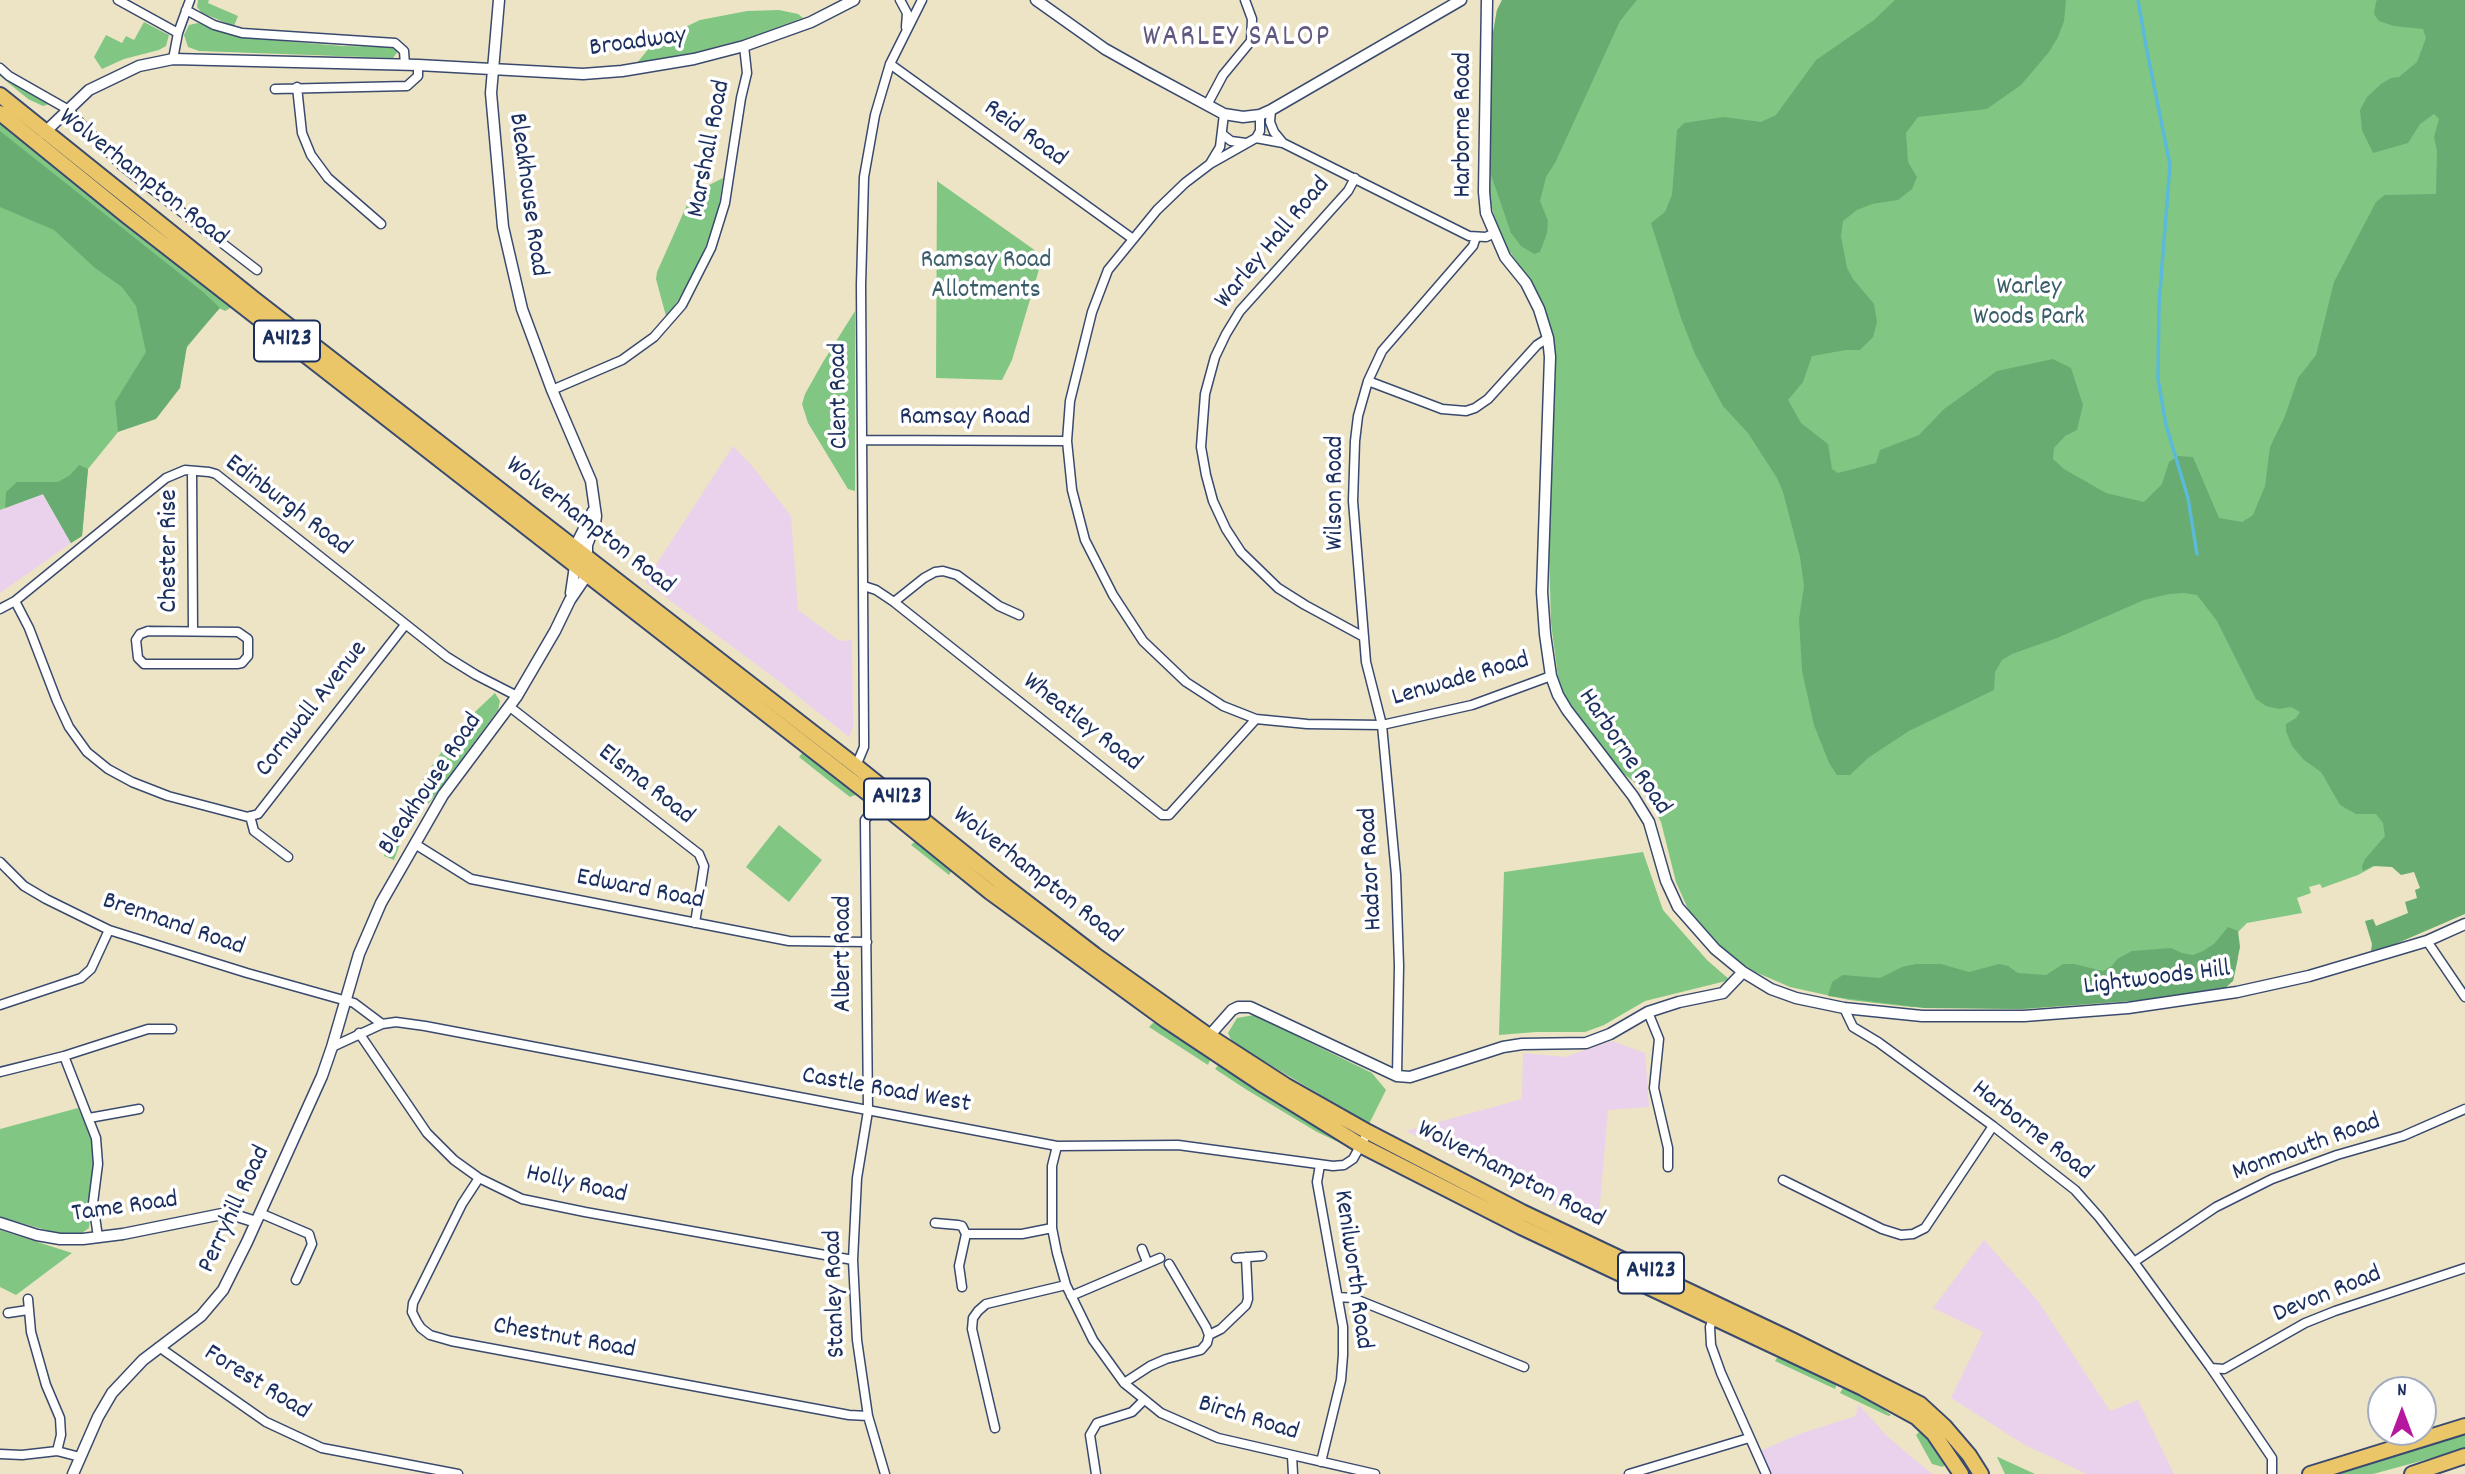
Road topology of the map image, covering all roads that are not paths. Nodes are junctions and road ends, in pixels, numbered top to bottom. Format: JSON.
{"nodes":[{"id":1,"x":118,"y":0,"type":"edge"},
{"id":2,"x":190,"y":0,"type":"edge"},
{"id":3,"x":499,"y":0,"type":"edge"},
{"id":4,"x":854,"y":0,"type":"edge"},
{"id":5,"x":900,"y":0,"type":"edge"},
{"id":6,"x":922,"y":0,"type":"edge"},
{"id":7,"x":1035,"y":0,"type":"edge"},
{"id":8,"x":1245,"y":0,"type":"edge"},
{"id":9,"x":1461,"y":0,"type":"edge"},
{"id":10,"x":1487,"y":0,"type":"edge"},
{"id":11,"x":186,"y":10,"type":"junction"},
{"id":12,"x":905,"y":30,"type":"junction"},
{"id":13,"x":178,"y":33,"type":"junction"},
{"id":14,"x":744,"y":46,"type":"junction"},
{"id":15,"x":173,"y":59,"type":"junction"},
{"id":16,"x":890,"y":64,"type":"junction"},
{"id":17,"x":405,"y":65,"type":"junction"},
{"id":18,"x":418,"y":65,"type":"junction"},
{"id":19,"x":0,"y":68,"type":"edge"},
{"id":20,"x":492,"y":70,"type":"junction"},
{"id":21,"x":297,"y":87,"type":"junction"},
{"id":22,"x":275,"y":89,"type":"dead end"},
{"id":23,"x":0,"y":95,"type":"edge"},
{"id":24,"x":1208,"y":106,"type":"junction"},
{"id":25,"x":67,"y":109,"type":"junction"},
{"id":26,"x":1271,"y":110,"type":"junction"},
{"id":27,"x":0,"y":113,"type":"edge"},
{"id":28,"x":1224,"y":114,"type":"junction"},
{"id":29,"x":1260,"y":115,"type":"junction"},
{"id":30,"x":1222,"y":134,"type":"junction"},
{"id":31,"x":40,"y":138,"type":"junction"},
{"id":32,"x":1256,"y":138,"type":"junction"},
{"id":33,"x":1283,"y":142,"type":"junction"},
{"id":34,"x":1246,"y":143,"type":"junction"},
{"id":35,"x":1210,"y":164,"type":"junction"},
{"id":36,"x":1354,"y":178,"type":"junction"},
{"id":37,"x":381,"y":224,"type":"dead end"},
{"id":38,"x":1494,"y":233,"type":"junction"},
{"id":39,"x":1476,"y":236,"type":"junction"},
{"id":40,"x":1133,"y":239,"type":"junction"},
{"id":41,"x":253,"y":250,"type":"dead end"},
{"id":42,"x":245,"y":260,"type":"junction"},
{"id":43,"x":257,"y":270,"type":"dead end"},
{"id":44,"x":1548,"y":338,"type":"junction"},
{"id":45,"x":1368,"y":381,"type":"junction"},
{"id":46,"x":552,"y":390,"type":"junction"},
{"id":47,"x":863,"y":440,"type":"junction"},
{"id":48,"x":1067,"y":440,"type":"junction"},
{"id":49,"x":192,"y":471,"type":"junction"},
{"id":50,"x":593,"y":508,"type":"junction"},
{"id":51,"x":575,"y":547,"type":"junction"},
{"id":52,"x":583,"y":566,"type":"junction"},
{"id":53,"x":864,"y":586,"type":"junction"},
{"id":54,"x":15,"y":601,"type":"junction"},
{"id":55,"x":894,"y":602,"type":"junction"},
{"id":56,"x":0,"y":609,"type":"edge"},
{"id":57,"x":1019,"y":615,"type":"dead end"},
{"id":58,"x":405,"y":625,"type":"junction"},
{"id":59,"x":193,"y":631,"type":"junction"},
{"id":60,"x":1364,"y":637,"type":"junction"},
{"id":61,"x":1366,"y":662,"type":"joint"},
{"id":62,"x":1551,"y":676,"type":"junction"},
{"id":63,"x":517,"y":696,"type":"junction"},
{"id":64,"x":510,"y":707,"type":"junction"},
{"id":65,"x":1256,"y":719,"type":"junction"},
{"id":66,"x":1382,"y":724,"type":"junction"},
{"id":67,"x":856,"y":766,"type":"junction"},
{"id":68,"x":879,"y":802,"type":"junction"},
{"id":69,"x":250,"y":816,"type":"junction"},
{"id":70,"x":415,"y":844,"type":"junction"},
{"id":71,"x":288,"y":857,"type":"dead end"},
{"id":72,"x":0,"y":862,"type":"edge"},
{"id":73,"x":695,"y":923,"type":"junction"},
{"id":74,"x":2465,"y":924,"type":"edge"},
{"id":75,"x":108,"y":930,"type":"junction"},
{"id":76,"x":2427,"y":941,"type":"junction"},
{"id":77,"x":867,"y":942,"type":"junction"},
{"id":78,"x":1743,"y":972,"type":"junction"},
{"id":79,"x":2465,"y":998,"type":"edge"},
{"id":80,"x":346,"y":1001,"type":"junction"},
{"id":81,"x":0,"y":1005,"type":"edge"},
{"id":82,"x":1844,"y":1008,"type":"junction"},
{"id":83,"x":1648,"y":1012,"type":"junction"},
{"id":84,"x":382,"y":1024,"type":"junction"},
{"id":85,"x":173,"y":1028,"type":"dead end"},
{"id":86,"x":359,"y":1033,"type":"junction"},
{"id":87,"x":1207,"y":1041,"type":"junction"},
{"id":88,"x":332,"y":1047,"type":"junction"},
{"id":89,"x":64,"y":1056,"type":"junction"},
{"id":90,"x":0,"y":1072,"type":"edge"},
{"id":91,"x":1397,"y":1076,"type":"junction"},
{"id":92,"x":139,"y":1109,"type":"dead end"},
{"id":93,"x":2465,"y":1109,"type":"edge"},
{"id":94,"x":868,"y":1111,"type":"junction"},
{"id":95,"x":89,"y":1118,"type":"junction"},
{"id":96,"x":1993,"y":1126,"type":"junction"},
{"id":97,"x":1365,"y":1139,"type":"junction"},
{"id":98,"x":1057,"y":1146,"type":"junction"},
{"id":99,"x":1656,"y":1147,"type":"dead end"},
{"id":100,"x":1668,"y":1147,"type":"junction"},
{"id":101,"x":1320,"y":1165,"type":"junction"},
{"id":102,"x":1668,"y":1167,"type":"dead end"},
{"id":103,"x":479,"y":1178,"type":"junction"},
{"id":104,"x":1783,"y":1180,"type":"dead end"},
{"id":105,"x":258,"y":1217,"type":"junction"},
{"id":106,"x":0,"y":1223,"type":"edge"},
{"id":107,"x":935,"y":1223,"type":"dead end"},
{"id":108,"x":1052,"y":1228,"type":"junction"},
{"id":109,"x":966,"y":1234,"type":"junction"},
{"id":110,"x":98,"y":1237,"type":"junction"},
{"id":111,"x":1142,"y":1249,"type":"dead end"},
{"id":112,"x":1262,"y":1256,"type":"dead end"},
{"id":113,"x":1246,"y":1257,"type":"junction"},
{"id":114,"x":1160,"y":1258,"type":"dead end"},
{"id":115,"x":1236,"y":1258,"type":"dead end"},
{"id":116,"x":853,"y":1260,"type":"junction"},
{"id":117,"x":1147,"y":1262,"type":"junction"},
{"id":118,"x":2134,"y":1262,"type":"junction"},
{"id":119,"x":1169,"y":1264,"type":"dead end"},
{"id":120,"x":2465,"y":1268,"type":"edge"},
{"id":121,"x":296,"y":1280,"type":"dead end"},
{"id":122,"x":1066,"y":1285,"type":"junction"},
{"id":123,"x":962,"y":1287,"type":"dead end"},
{"id":124,"x":1071,"y":1296,"type":"junction"},
{"id":125,"x":1338,"y":1297,"type":"junction"},
{"id":126,"x":28,"y":1299,"type":"dead end"},
{"id":127,"x":28,"y":1310,"type":"junction"},
{"id":128,"x":1716,"y":1312,"type":"junction"},
{"id":129,"x":8,"y":1313,"type":"dead end"},
{"id":130,"x":1209,"y":1335,"type":"junction"},
{"id":131,"x":159,"y":1347,"type":"junction"},
{"id":132,"x":1524,"y":1367,"type":"dead end"},
{"id":133,"x":2211,"y":1368,"type":"junction"},
{"id":134,"x":1124,"y":1383,"type":"junction"},
{"id":135,"x":1144,"y":1401,"type":"junction"},
{"id":136,"x":869,"y":1416,"type":"junction"},
{"id":137,"x":2465,"y":1426,"type":"edge"},
{"id":138,"x":995,"y":1428,"type":"dead end"},
{"id":139,"x":1749,"y":1438,"type":"junction"},
{"id":140,"x":57,"y":1451,"type":"junction"},
{"id":141,"x":0,"y":1454,"type":"edge"},
{"id":142,"x":1292,"y":1456,"type":"junction"},
{"id":143,"x":2465,"y":1456,"type":"edge"},
{"id":144,"x":80,"y":1457,"type":"junction"},
{"id":145,"x":1321,"y":1462,"type":"junction"},
{"id":146,"x":2330,"y":1471,"type":"edge"},
{"id":147,"x":73,"y":1474,"type":"edge"},
{"id":148,"x":458,"y":1474,"type":"edge"},
{"id":149,"x":885,"y":1474,"type":"edge"},
{"id":150,"x":1096,"y":1474,"type":"edge"},
{"id":151,"x":1293,"y":1474,"type":"edge"},
{"id":152,"x":1375,"y":1474,"type":"edge"},
{"id":153,"x":1629,"y":1474,"type":"edge"},
{"id":154,"x":1766,"y":1474,"type":"edge"},
{"id":155,"x":1961,"y":1474,"type":"edge"},
{"id":156,"x":1981,"y":1474,"type":"edge"},
{"id":157,"x":2272,"y":1474,"type":"edge"},
{"id":158,"x":2310,"y":1474,"type":"edge"},
{"id":159,"x":2412,"y":1474,"type":"edge"}],
"edges":[{"from":1,"to":13,"type":"street"},
{"from":2,"to":11,"type":"street"},
{"from":3,"to":20,"type":"street","name":"Bleakhouse Road"},
{"from":4,"to":14,"type":"street","name":"Broadway"},
{"from":5,"to":12,"type":"street"},
{"from":6,"to":12,"type":"street","name":"Clent Road"},
{"from":7,"to":24,"type":"street"},
{"from":8,"to":24,"type":"street"},
{"from":9,"to":26,"type":"street"},
{"from":10,"to":38,"type":"street","name":"Harborne Road"},
{"from":11,"to":13,"type":"street"},
{"from":11,"to":17,"type":"street"},
{"from":12,"to":16,"type":"street","name":"Clent Road"},
{"from":13,"to":15,"type":"street"},
{"from":14,"to":20,"type":"street","name":"Broadway"},
{"from":14,"to":46,"type":"street","name":"Marshall Road"},
{"from":15,"to":17,"type":"street","name":"Broadway"},
{"from":15,"to":25,"type":"street","name":"Broadway"},
{"from":16,"to":40,"type":"street","name":"Reid Road"},
{"from":16,"to":47,"type":"street","name":"Clent Road"},
{"from":17,"to":18,"type":"street","name":"Broadway"},
{"from":18,"to":20,"type":"street","name":"Broadway"},
{"from":18,"to":21,"type":"street"},
{"from":19,"to":25,"type":"street","name":"Wolverhampton Road"},
{"from":20,"to":46,"type":"street","name":"Bleakhouse Road"},
{"from":21,"to":22,"type":"street"},
{"from":21,"to":37,"type":"street"},
{"from":23,"to":31,"type":"highway","name":"Wolverhampton Road","number":"A4123"},
{"from":24,"to":28,"type":"street"},
{"from":25,"to":31,"type":"street","name":"Broadway"},
{"from":25,"to":42,"type":"street","name":"Wolverhampton Road"},
{"from":26,"to":29,"type":"street"},
{"from":26,"to":33,"type":"street"},
{"from":27,"to":31,"type":"highway","name":"Wolverhampton Road","number":"A4123"},
{"from":28,"to":29,"type":"street"},
{"from":28,"to":30,"type":"street"},
{"from":29,"to":32,"type":"street"},
{"from":30,"to":34,"type":"street"},
{"from":30,"to":35,"type":"street"},
{"from":31,"to":51,"type":"highway","name":"Wolverhampton Road","number":"A4123"},
{"from":31,"to":52,"type":"highway","name":"Wolverhampton Road","number":"A4123"},
{"from":32,"to":33,"type":"street"},
{"from":32,"to":34,"type":"street","name":"Lenwade Road"},
{"from":33,"to":36,"type":"street"},
{"from":34,"to":35,"type":"street","name":"Lenwade Road"},
{"from":35,"to":40,"type":"street","name":"Lenwade Road"},
{"from":36,"to":39,"type":"street"},
{"from":36,"to":60,"type":"street","name":"Warley Hall Road"},
{"from":38,"to":39,"type":"street"},
{"from":38,"to":44,"type":"street","name":"Harborne Road"},
{"from":39,"to":45,"type":"street","name":"Wilson Road"},
{"from":40,"to":48,"type":"street","name":"Lenwade Road"},
{"from":41,"to":42,"type":"street","name":"Wolverhampton Road"},
{"from":42,"to":43,"type":"street","name":"Wolverhampton Road"},
{"from":44,"to":45,"type":"street"},
{"from":44,"to":62,"type":"street","name":"Harborne Road"},
{"from":45,"to":60,"type":"street","name":"Wilson Road"},
{"from":46,"to":50,"type":"street","name":"Bleakhouse Road"},
{"from":47,"to":48,"type":"street","name":"Ramsay Road"},
{"from":47,"to":53,"type":"street","name":"Clent Road"},
{"from":48,"to":65,"type":"street","name":"Lenwade Road"},
{"from":49,"to":54,"type":"street","name":"Edinburgh Road"},
{"from":49,"to":58,"type":"street","name":"Edinburgh Road"},
{"from":49,"to":59,"type":"street","name":"Chester Rise"},
{"from":50,"to":51,"type":"street"},
{"from":50,"to":52,"type":"street","name":"Bleakhouse Road"},
{"from":51,"to":52,"type":"highway","name":"Wolverhampton Road","number":"A4123"},
{"from":52,"to":63,"type":"street","name":"Bleakhouse Road"},
{"from":52,"to":67,"type":"highway","name":"Wolverhampton Road","number":"A4123"},
{"from":52,"to":68,"type":"highway","name":"Wolverhampton Road","number":"A4123"},
{"from":53,"to":55,"type":"street","name":"Wheatley Road"},
{"from":53,"to":67,"type":"street","name":"Clent Road"},
{"from":54,"to":56,"type":"street","name":"Edinburgh Road"},
{"from":54,"to":69,"type":"street"},
{"from":55,"to":57,"type":"street"},
{"from":55,"to":65,"type":"street","name":"Wheatley Road"},
{"from":58,"to":63,"type":"street","name":"Edinburgh Road"},
{"from":58,"to":69,"type":"street","name":"Cornwall Avenue"},
{"from":59,"to":59,"type":"street","name":"Chester Rise"},
{"from":60,"to":61,"type":"street","name":"Wilson Road"},
{"from":61,"to":66,"type":"street","name":"Hadzor Road"},
{"from":62,"to":66,"type":"street","name":"Lenwade Road"},
{"from":62,"to":78,"type":"street","name":"Harborne Road"},
{"from":63,"to":64,"type":"street","name":"Bleakhouse Road"},
{"from":64,"to":70,"type":"street","name":"Bleakhouse Road"},
{"from":64,"to":73,"type":"street","name":"Elsma Road"},
{"from":65,"to":66,"type":"street","name":"Lenwade Road"},
{"from":66,"to":91,"type":"street","name":"Hadzor Road"},
{"from":67,"to":68,"type":"highway"},
{"from":67,"to":87,"type":"highway","name":"Wolverhampton Road","number":"A4123"},
{"from":68,"to":77,"type":"street","name":"Albert Road"},
{"from":68,"to":87,"type":"highway","name":"Wolverhampton Road","number":"A4123"},
{"from":69,"to":71,"type":"street"},
{"from":70,"to":73,"type":"street","name":"Edward Road"},
{"from":70,"to":80,"type":"street","name":"Bleakhouse Road"},
{"from":72,"to":75,"type":"street","name":"Brennand Road"},
{"from":73,"to":77,"type":"street","name":"Edward Road"},
{"from":74,"to":76,"type":"street","name":"Lightwoods Hill"},
{"from":75,"to":80,"type":"street","name":"Brennand Road"},
{"from":75,"to":81,"type":"street"},
{"from":76,"to":79,"type":"street"},
{"from":76,"to":82,"type":"street","name":"Lightwoods Hill"},
{"from":77,"to":94,"type":"street","name":"Albert Road"},
{"from":78,"to":82,"type":"street","name":"Harborne Road"},
{"from":78,"to":83,"type":"street"},
{"from":80,"to":84,"type":"street"},
{"from":80,"to":88,"type":"street","name":"Perryhill Road"},
{"from":82,"to":96,"type":"street","name":"Harborne Road"},
{"from":83,"to":91,"type":"street"},
{"from":83,"to":100,"type":"street"},
{"from":84,"to":86,"type":"street","name":"Castle Road West"},
{"from":84,"to":94,"type":"street","name":"Castle Road West"},
{"from":85,"to":89,"type":"street"},
{"from":86,"to":88,"type":"street","name":"Castle Road West"},
{"from":86,"to":103,"type":"street","name":"Holly Road"},
{"from":87,"to":91,"type":"street"},
{"from":87,"to":97,"type":"highway","name":"Wolverhampton Road","number":"A4123"},
{"from":88,"to":105,"type":"street","name":"Perryhill Road"},
{"from":89,"to":90,"type":"street"},
{"from":89,"to":95,"type":"street"},
{"from":92,"to":95,"type":"street"},
{"from":93,"to":118,"type":"street","name":"Monmouth Road"},
{"from":94,"to":98,"type":"street","name":"Castle Road West"},
{"from":94,"to":116,"type":"street","name":"Stanley Road"},
{"from":95,"to":110,"type":"street"},
{"from":96,"to":104,"type":"street"},
{"from":96,"to":118,"type":"street","name":"Harborne Road"},
{"from":97,"to":101,"type":"street","name":"Castle Road West"},
{"from":97,"to":128,"type":"highway","name":"Wolverhampton Road","number":"A4123"},
{"from":98,"to":101,"type":"street","name":"Castle Road West"},
{"from":98,"to":108,"type":"street","name":"Birch Road"},
{"from":99,"to":100,"type":"street"},
{"from":100,"to":102,"type":"street"},
{"from":101,"to":125,"type":"street","name":"Kenilworth Road"},
{"from":103,"to":116,"type":"street","name":"Holly Road"},
{"from":103,"to":136,"type":"street","name":"Chestnut Road"},
{"from":105,"to":110,"type":"street","name":"Tame Road"},
{"from":105,"to":121,"type":"street"},
{"from":105,"to":131,"type":"street","name":"Perryhill Road"},
{"from":106,"to":110,"type":"street","name":"Tame Road"},
{"from":107,"to":109,"type":"street"},
{"from":108,"to":109,"type":"street"},
{"from":108,"to":122,"type":"street","name":"Birch Road"},
{"from":109,"to":123,"type":"street"},
{"from":111,"to":117,"type":"street"},
{"from":112,"to":113,"type":"street"},
{"from":113,"to":115,"type":"street"},
{"from":113,"to":130,"type":"street"},
{"from":114,"to":117,"type":"street"},
{"from":116,"to":136,"type":"street","name":"Stanley Road"},
{"from":117,"to":124,"type":"street"},
{"from":118,"to":133,"type":"street","name":"Harborne Road"},
{"from":119,"to":130,"type":"street"},
{"from":120,"to":133,"type":"street","name":"Devon Road"},
{"from":122,"to":124,"type":"street","name":"Birch Road"},
{"from":122,"to":138,"type":"street"},
{"from":124,"to":134,"type":"street","name":"Birch Road"},
{"from":125,"to":132,"type":"street"},
{"from":125,"to":145,"type":"street","name":"Kenilworth Road"},
{"from":126,"to":127,"type":"street"},
{"from":127,"to":129,"type":"street"},
{"from":127,"to":140,"type":"street"},
{"from":128,"to":139,"type":"street"},
{"from":128,"to":155,"type":"highway","name":"Wolverhampton Road","number":"A4123"},
{"from":128,"to":156,"type":"highway","name":"Wolverhampton Road","number":"A4123"},
{"from":130,"to":134,"type":"street"},
{"from":131,"to":144,"type":"street","name":"Perryhill Road"},
{"from":131,"to":148,"type":"street","name":"Forest Road"},
{"from":133,"to":157,"type":"street","name":"Harborne Road"},
{"from":134,"to":135,"type":"street","name":"Birch Road"},
{"from":135,"to":142,"type":"street","name":"Birch Road"},
{"from":135,"to":150,"type":"street"},
{"from":136,"to":149,"type":"street","name":"Stanley Road"},
{"from":137,"to":146,"type":"highway"},
{"from":139,"to":153,"type":"street"},
{"from":139,"to":154,"type":"street"},
{"from":140,"to":141,"type":"street"},
{"from":140,"to":144,"type":"street"},
{"from":142,"to":145,"type":"street","name":"Birch Road"},
{"from":142,"to":151,"type":"street"},
{"from":143,"to":159,"type":"highway"},
{"from":144,"to":147,"type":"street","name":"Perryhill Road"},
{"from":145,"to":152,"type":"street","name":"Birch Road"},
{"from":146,"to":158,"type":"highway"}]}
